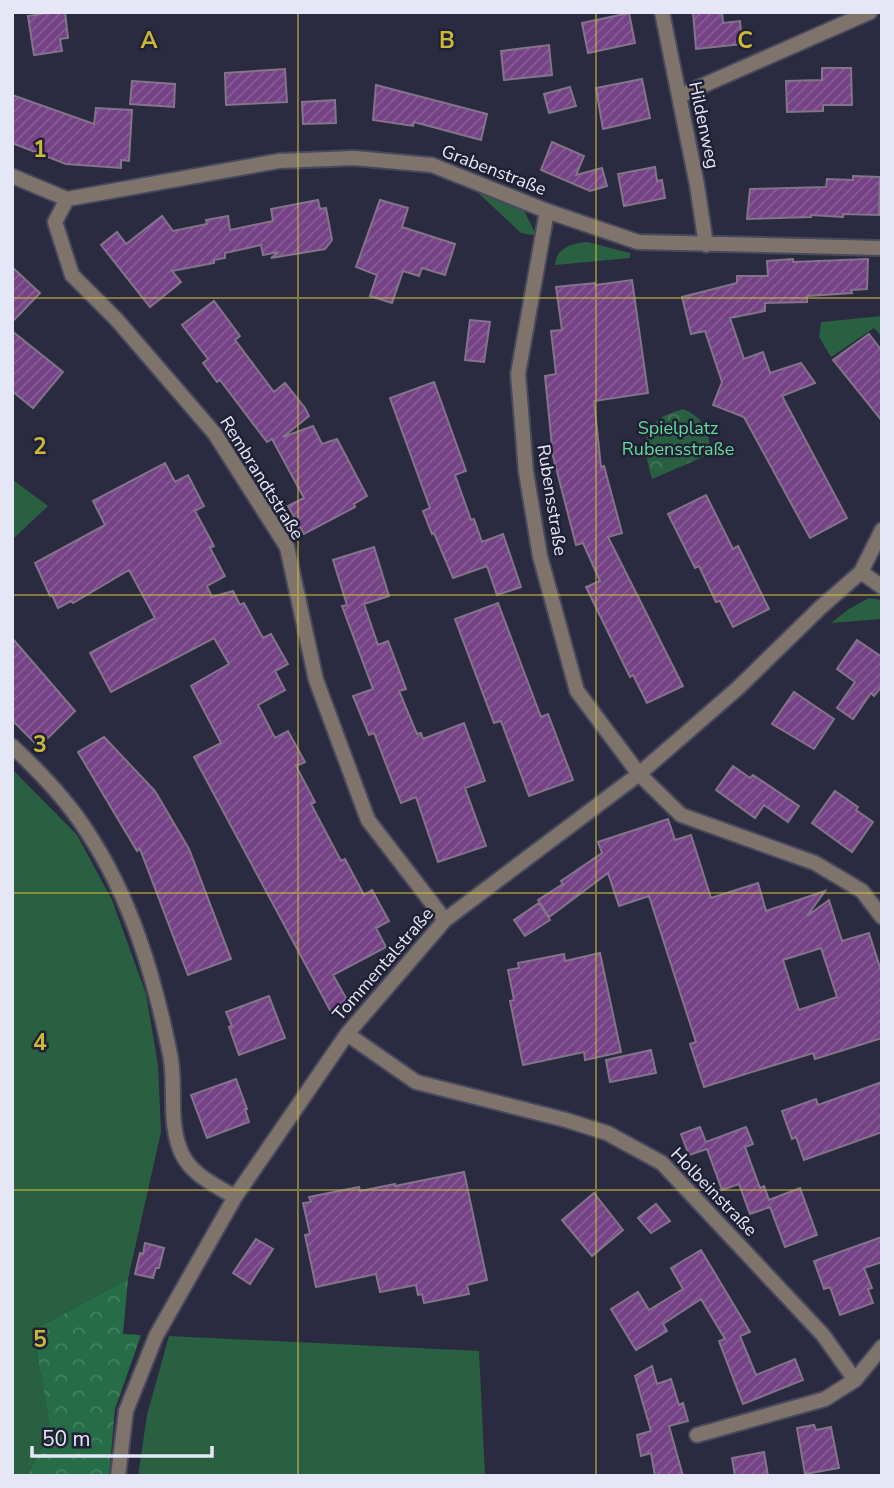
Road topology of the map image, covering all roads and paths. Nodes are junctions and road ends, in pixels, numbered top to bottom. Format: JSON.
{"nodes":[{"id":1,"x":662,"y":12,"type":"edge"},
{"id":2,"x":870,"y":12,"type":"edge"},
{"id":3,"x":679,"y":96,"type":"junction"},
{"id":4,"x":12,"y":176,"type":"edge"},
{"id":5,"x":67,"y":199,"type":"junction"},
{"id":6,"x":547,"y":211,"type":"junction"},
{"id":7,"x":706,"y":245,"type":"junction"},
{"id":8,"x":882,"y":248,"type":"edge"},
{"id":9,"x":882,"y":530,"type":"edge"},
{"id":10,"x":861,"y":572,"type":"junction"},
{"id":11,"x":882,"y":587,"type":"edge"},
{"id":12,"x":12,"y":746,"type":"edge"},
{"id":13,"x":639,"y":774,"type":"junction"},
{"id":14,"x":882,"y":917,"type":"edge"},
{"id":15,"x":445,"y":920,"type":"junction"},
{"id":16,"x":347,"y":1034,"type":"junction"},
{"id":17,"x":235,"y":1196,"type":"junction"},
{"id":18,"x":882,"y":1347,"type":"edge"},
{"id":19,"x":855,"y":1380,"type":"junction"},
{"id":20,"x":697,"y":1436,"type":"dead end"},
{"id":21,"x":118,"y":1476,"type":"edge"}],
"edges":[{"from":1,"to":3,"type":"street","name":"Hildenweg"},
{"from":2,"to":3,"type":"street"},
{"from":3,"to":7,"type":"street","name":"Hildenweg"},
{"from":4,"to":5,"type":"street"},
{"from":5,"to":6,"type":"street","name":"Grabenstraße"},
{"from":5,"to":15,"type":"street","name":"Rembrandtstraße"},
{"from":6,"to":7,"type":"street","name":"Grabenstraße"},
{"from":6,"to":13,"type":"street","name":"Rubensstraße"},
{"from":7,"to":8,"type":"street","name":"Grabenstraße"},
{"from":9,"to":10,"type":"street","name":"Tommentalstraße"},
{"from":10,"to":11,"type":"street"},
{"from":10,"to":13,"type":"street","name":"Tommentalstraße"},
{"from":12,"to":17,"type":"street"},
{"from":13,"to":14,"type":"street"},
{"from":13,"to":15,"type":"street","name":"Tommentalstraße"},
{"from":15,"to":16,"type":"street","name":"Tommentalstraße"},
{"from":16,"to":17,"type":"street","name":"Tommentalstraße"},
{"from":16,"to":19,"type":"street","name":"Holbeinstraße"},
{"from":17,"to":21,"type":"street","name":"Tommentalstraße"},
{"from":18,"to":19,"type":"street"},
{"from":19,"to":20,"type":"street"}]}
